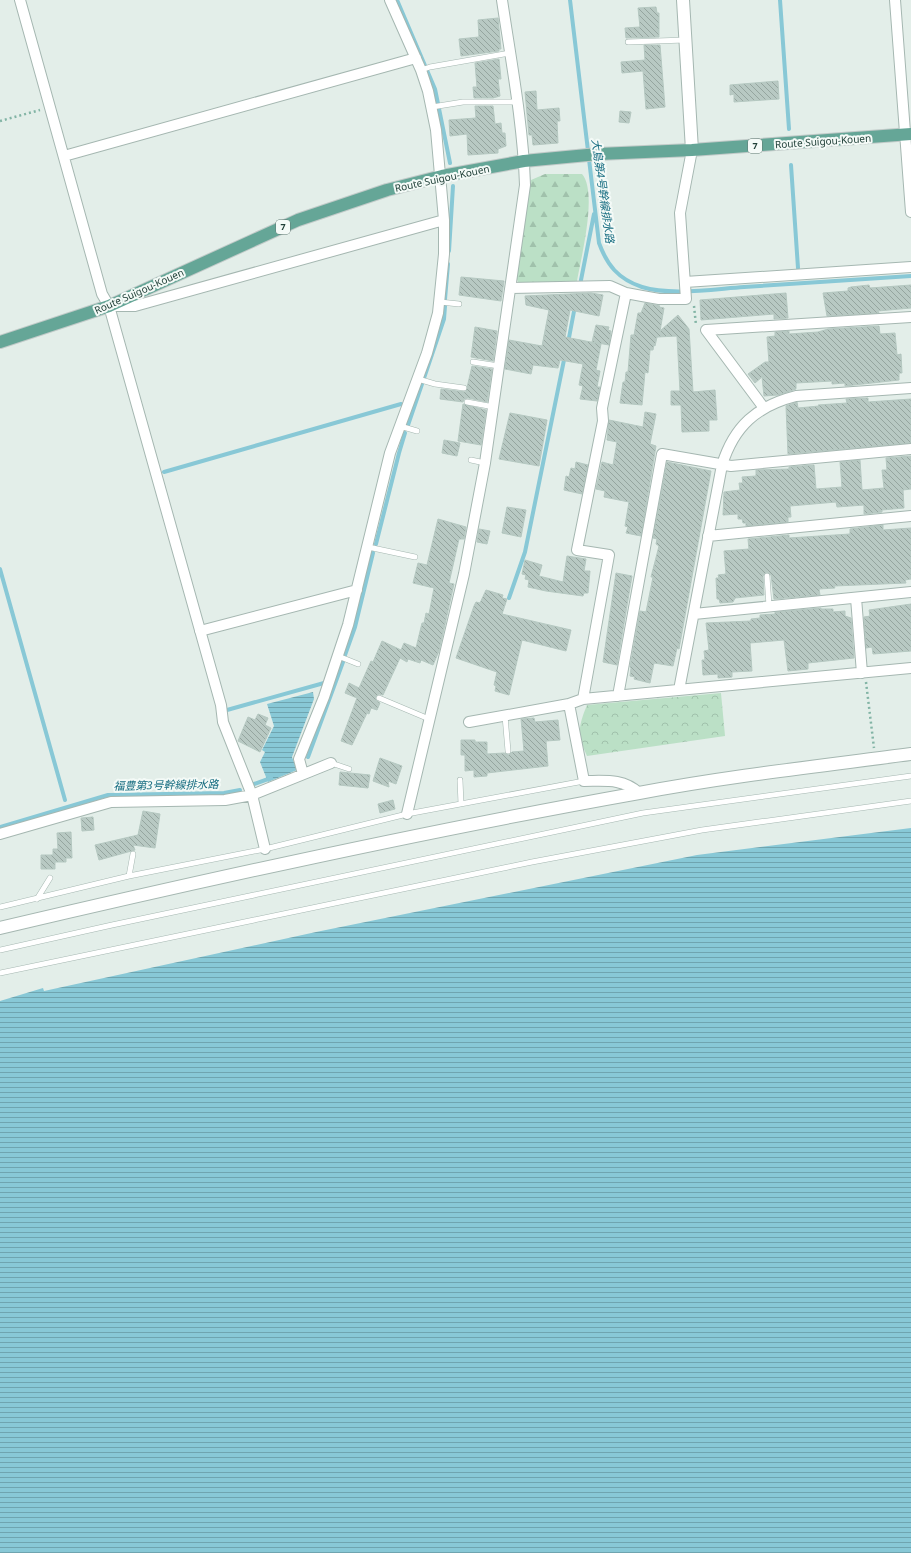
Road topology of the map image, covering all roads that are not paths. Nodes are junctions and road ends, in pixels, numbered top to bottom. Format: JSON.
{"nodes":[{"id":1,"x":20,"y":0,"type":"edge"},
{"id":2,"x":390,"y":0,"type":"edge"},
{"id":3,"x":502,"y":0,"type":"edge"},
{"id":4,"x":683,"y":0,"type":"edge"},
{"id":5,"x":895,"y":0,"type":"edge"},
{"id":6,"x":685,"y":40,"type":"junction"},
{"id":7,"x":628,"y":42,"type":"dead end"},
{"id":8,"x":510,"y":53,"type":"junction"},
{"id":9,"x":416,"y":58,"type":"junction"},
{"id":10,"x":425,"y":69,"type":"junction"},
{"id":11,"x":517,"y":102,"type":"junction"},
{"id":12,"x":435,"y":106,"type":"junction"},
{"id":13,"x":908,"y":134,"type":"edge"},
{"id":14,"x":692,"y":150,"type":"junction"},
{"id":15,"x":64,"y":156,"type":"junction"},
{"id":16,"x":524,"y":161,"type":"junction"},
{"id":17,"x":442,"y":176,"type":"junction"},
{"id":18,"x":911,"y":212,"type":"edge"},
{"id":19,"x":444,"y":220,"type":"junction"},
{"id":20,"x":911,"y":267,"type":"edge"},
{"id":21,"x":685,"y":283,"type":"junction"},
{"id":22,"x":511,"y":288,"type":"junction"},
{"id":23,"x":626,"y":293,"type":"junction"},
{"id":24,"x":440,"y":302,"type":"junction"},
{"id":25,"x":459,"y":304,"type":"dead end"},
{"id":26,"x":109,"y":306,"type":"junction"},
{"id":27,"x":911,"y":317,"type":"edge"},
{"id":28,"x":0,"y":342,"type":"edge"},
{"id":29,"x":473,"y":362,"type":"dead end"},
{"id":30,"x":500,"y":366,"type":"junction"},
{"id":31,"x":418,"y":379,"type":"junction"},
{"id":32,"x":464,"y":388,"type":"dead end"},
{"id":33,"x":911,"y":388,"type":"edge"},
{"id":34,"x":467,"y":402,"type":"dead end"},
{"id":35,"x":494,"y":406,"type":"junction"},
{"id":36,"x":764,"y":408,"type":"junction"},
{"id":37,"x":400,"y":426,"type":"junction"},
{"id":38,"x":416,"y":432,"type":"dead end"},
{"id":39,"x":911,"y":449,"type":"edge"},
{"id":40,"x":471,"y":460,"type":"dead end"},
{"id":41,"x":485,"y":463,"type":"junction"},
{"id":42,"x":722,"y":465,"type":"junction"},
{"id":43,"x":911,"y":516,"type":"edge"},
{"id":44,"x":708,"y":536,"type":"junction"},
{"id":45,"x":368,"y":547,"type":"junction"},
{"id":46,"x":415,"y":557,"type":"dead end"},
{"id":47,"x":767,"y":576,"type":"dead end"},
{"id":48,"x":357,"y":590,"type":"junction"},
{"id":49,"x":911,"y":592,"type":"edge"},
{"id":50,"x":856,"y":598,"type":"junction"},
{"id":51,"x":769,"y":606,"type":"junction"},
{"id":52,"x":694,"y":614,"type":"junction"},
{"id":53,"x":200,"y":631,"type":"junction"},
{"id":54,"x":338,"y":656,"type":"junction"},
{"id":55,"x":358,"y":664,"type":"dead end"},
{"id":56,"x":911,"y":668,"type":"edge"},
{"id":57,"x":864,"y":673,"type":"junction"},
{"id":58,"x":679,"y":690,"type":"junction"},
{"id":59,"x":618,"y":696,"type":"junction"},
{"id":60,"x":379,"y":698,"type":"dead end"},
{"id":61,"x":583,"y":699,"type":"junction"},
{"id":62,"x":569,"y":704,"type":"junction"},
{"id":63,"x":505,"y":716,"type":"junction"},
{"id":64,"x":429,"y":719,"type":"junction"},
{"id":65,"x":469,"y":722,"type":"dead end"},
{"id":66,"x":508,"y":751,"type":"dead end"},
{"id":67,"x":911,"y":754,"type":"edge"},
{"id":68,"x":331,"y":763,"type":"joint"},
{"id":69,"x":349,"y":768,"type":"dead end"},
{"id":70,"x":303,"y":774,"type":"junction"},
{"id":71,"x":911,"y":776,"type":"edge"},
{"id":72,"x":460,"y":780,"type":"dead end"},
{"id":73,"x":584,"y":782,"type":"junction"},
{"id":74,"x":639,"y":793,"type":"junction"},
{"id":75,"x":252,"y":795,"type":"junction"},
{"id":76,"x":911,"y":801,"type":"edge"},
{"id":77,"x":461,"y":804,"type":"junction"},
{"id":78,"x":407,"y":814,"type":"junction"},
{"id":79,"x":0,"y":834,"type":"edge"},
{"id":80,"x":265,"y":849,"type":"junction"},
{"id":81,"x":133,"y":854,"type":"dead end"},
{"id":82,"x":129,"y":876,"type":"junction"},
{"id":83,"x":50,"y":878,"type":"dead end"},
{"id":84,"x":37,"y":899,"type":"junction"},
{"id":85,"x":0,"y":906,"type":"edge"},
{"id":86,"x":0,"y":928,"type":"edge"},
{"id":87,"x":0,"y":950,"type":"edge"},
{"id":88,"x":0,"y":973,"type":"edge"}],
"edges":[{"from":1,"to":15,"type":"street"},
{"from":2,"to":9,"type":"street"},
{"from":3,"to":8,"type":"street"},
{"from":4,"to":6,"type":"street"},
{"from":5,"to":13,"type":"street"},
{"from":6,"to":7,"type":"lane"},
{"from":6,"to":14,"type":"street"},
{"from":8,"to":10,"type":"lane"},
{"from":8,"to":11,"type":"street"},
{"from":9,"to":10,"type":"street"},
{"from":9,"to":15,"type":"street"},
{"from":10,"to":12,"type":"street"},
{"from":11,"to":12,"type":"lane"},
{"from":11,"to":16,"type":"street"},
{"from":12,"to":17,"type":"street"},
{"from":13,"to":14,"type":"main road","name":"Route Suigou-Kouen","number":"7"},
{"from":13,"to":18,"type":"street"},
{"from":14,"to":16,"type":"main road","name":"Route Suigou-Kouen","number":"7"},
{"from":14,"to":21,"type":"street"},
{"from":15,"to":26,"type":"street"},
{"from":16,"to":17,"type":"main road","name":"Route Suigou-Kouen","number":"7"},
{"from":16,"to":22,"type":"street"},
{"from":17,"to":19,"type":"street"},
{"from":17,"to":26,"type":"main road","name":"Route Suigou-Kouen","number":"7"},
{"from":19,"to":24,"type":"street"},
{"from":19,"to":26,"type":"street"},
{"from":20,"to":21,"type":"street"},
{"from":21,"to":23,"type":"street"},
{"from":22,"to":23,"type":"street"},
{"from":22,"to":30,"type":"street"},
{"from":23,"to":61,"type":"street"},
{"from":24,"to":25,"type":"lane"},
{"from":24,"to":31,"type":"street"},
{"from":26,"to":28,"type":"main road","name":"Route Suigou-Kouen","number":"7"},
{"from":26,"to":53,"type":"street"},
{"from":27,"to":36,"type":"street"},
{"from":29,"to":30,"type":"lane"},
{"from":30,"to":35,"type":"street"},
{"from":31,"to":32,"type":"lane"},
{"from":31,"to":37,"type":"street"},
{"from":33,"to":36,"type":"street"},
{"from":34,"to":35,"type":"lane"},
{"from":35,"to":41,"type":"street"},
{"from":36,"to":42,"type":"street"},
{"from":37,"to":38,"type":"lane"},
{"from":37,"to":45,"type":"street"},
{"from":39,"to":42,"type":"street"},
{"from":40,"to":41,"type":"lane"},
{"from":41,"to":64,"type":"street"},
{"from":42,"to":44,"type":"street"},
{"from":42,"to":59,"type":"street"},
{"from":43,"to":44,"type":"street"},
{"from":44,"to":52,"type":"street"},
{"from":45,"to":46,"type":"lane"},
{"from":45,"to":48,"type":"street"},
{"from":47,"to":51,"type":"lane"},
{"from":48,"to":53,"type":"street"},
{"from":48,"to":54,"type":"street"},
{"from":49,"to":50,"type":"street"},
{"from":50,"to":51,"type":"street"},
{"from":50,"to":57,"type":"street"},
{"from":51,"to":52,"type":"street"},
{"from":52,"to":58,"type":"street"},
{"from":53,"to":75,"type":"street"},
{"from":54,"to":55,"type":"lane"},
{"from":54,"to":70,"type":"street"},
{"from":56,"to":57,"type":"street"},
{"from":57,"to":58,"type":"street"},
{"from":58,"to":59,"type":"street"},
{"from":59,"to":61,"type":"street"},
{"from":60,"to":64,"type":"lane"},
{"from":61,"to":62,"type":"street"},
{"from":62,"to":63,"type":"street"},
{"from":62,"to":73,"type":"street"},
{"from":63,"to":65,"type":"street"},
{"from":63,"to":66,"type":"lane"},
{"from":64,"to":78,"type":"street"},
{"from":67,"to":74,"type":"street"},
{"from":68,"to":69,"type":"lane"},
{"from":68,"to":70,"type":"street"},
{"from":70,"to":75,"type":"street"},
{"from":71,"to":87,"type":"lane"},
{"from":72,"to":77,"type":"lane"},
{"from":73,"to":74,"type":"street"},
{"from":73,"to":77,"type":"lane"},
{"from":74,"to":86,"type":"street"},
{"from":75,"to":79,"type":"street"},
{"from":75,"to":80,"type":"street"},
{"from":76,"to":88,"type":"lane"},
{"from":77,"to":78,"type":"lane"},
{"from":78,"to":80,"type":"lane"},
{"from":80,"to":82,"type":"lane"},
{"from":81,"to":82,"type":"lane"},
{"from":82,"to":84,"type":"lane"},
{"from":83,"to":84,"type":"lane"},
{"from":84,"to":85,"type":"lane"}]}
